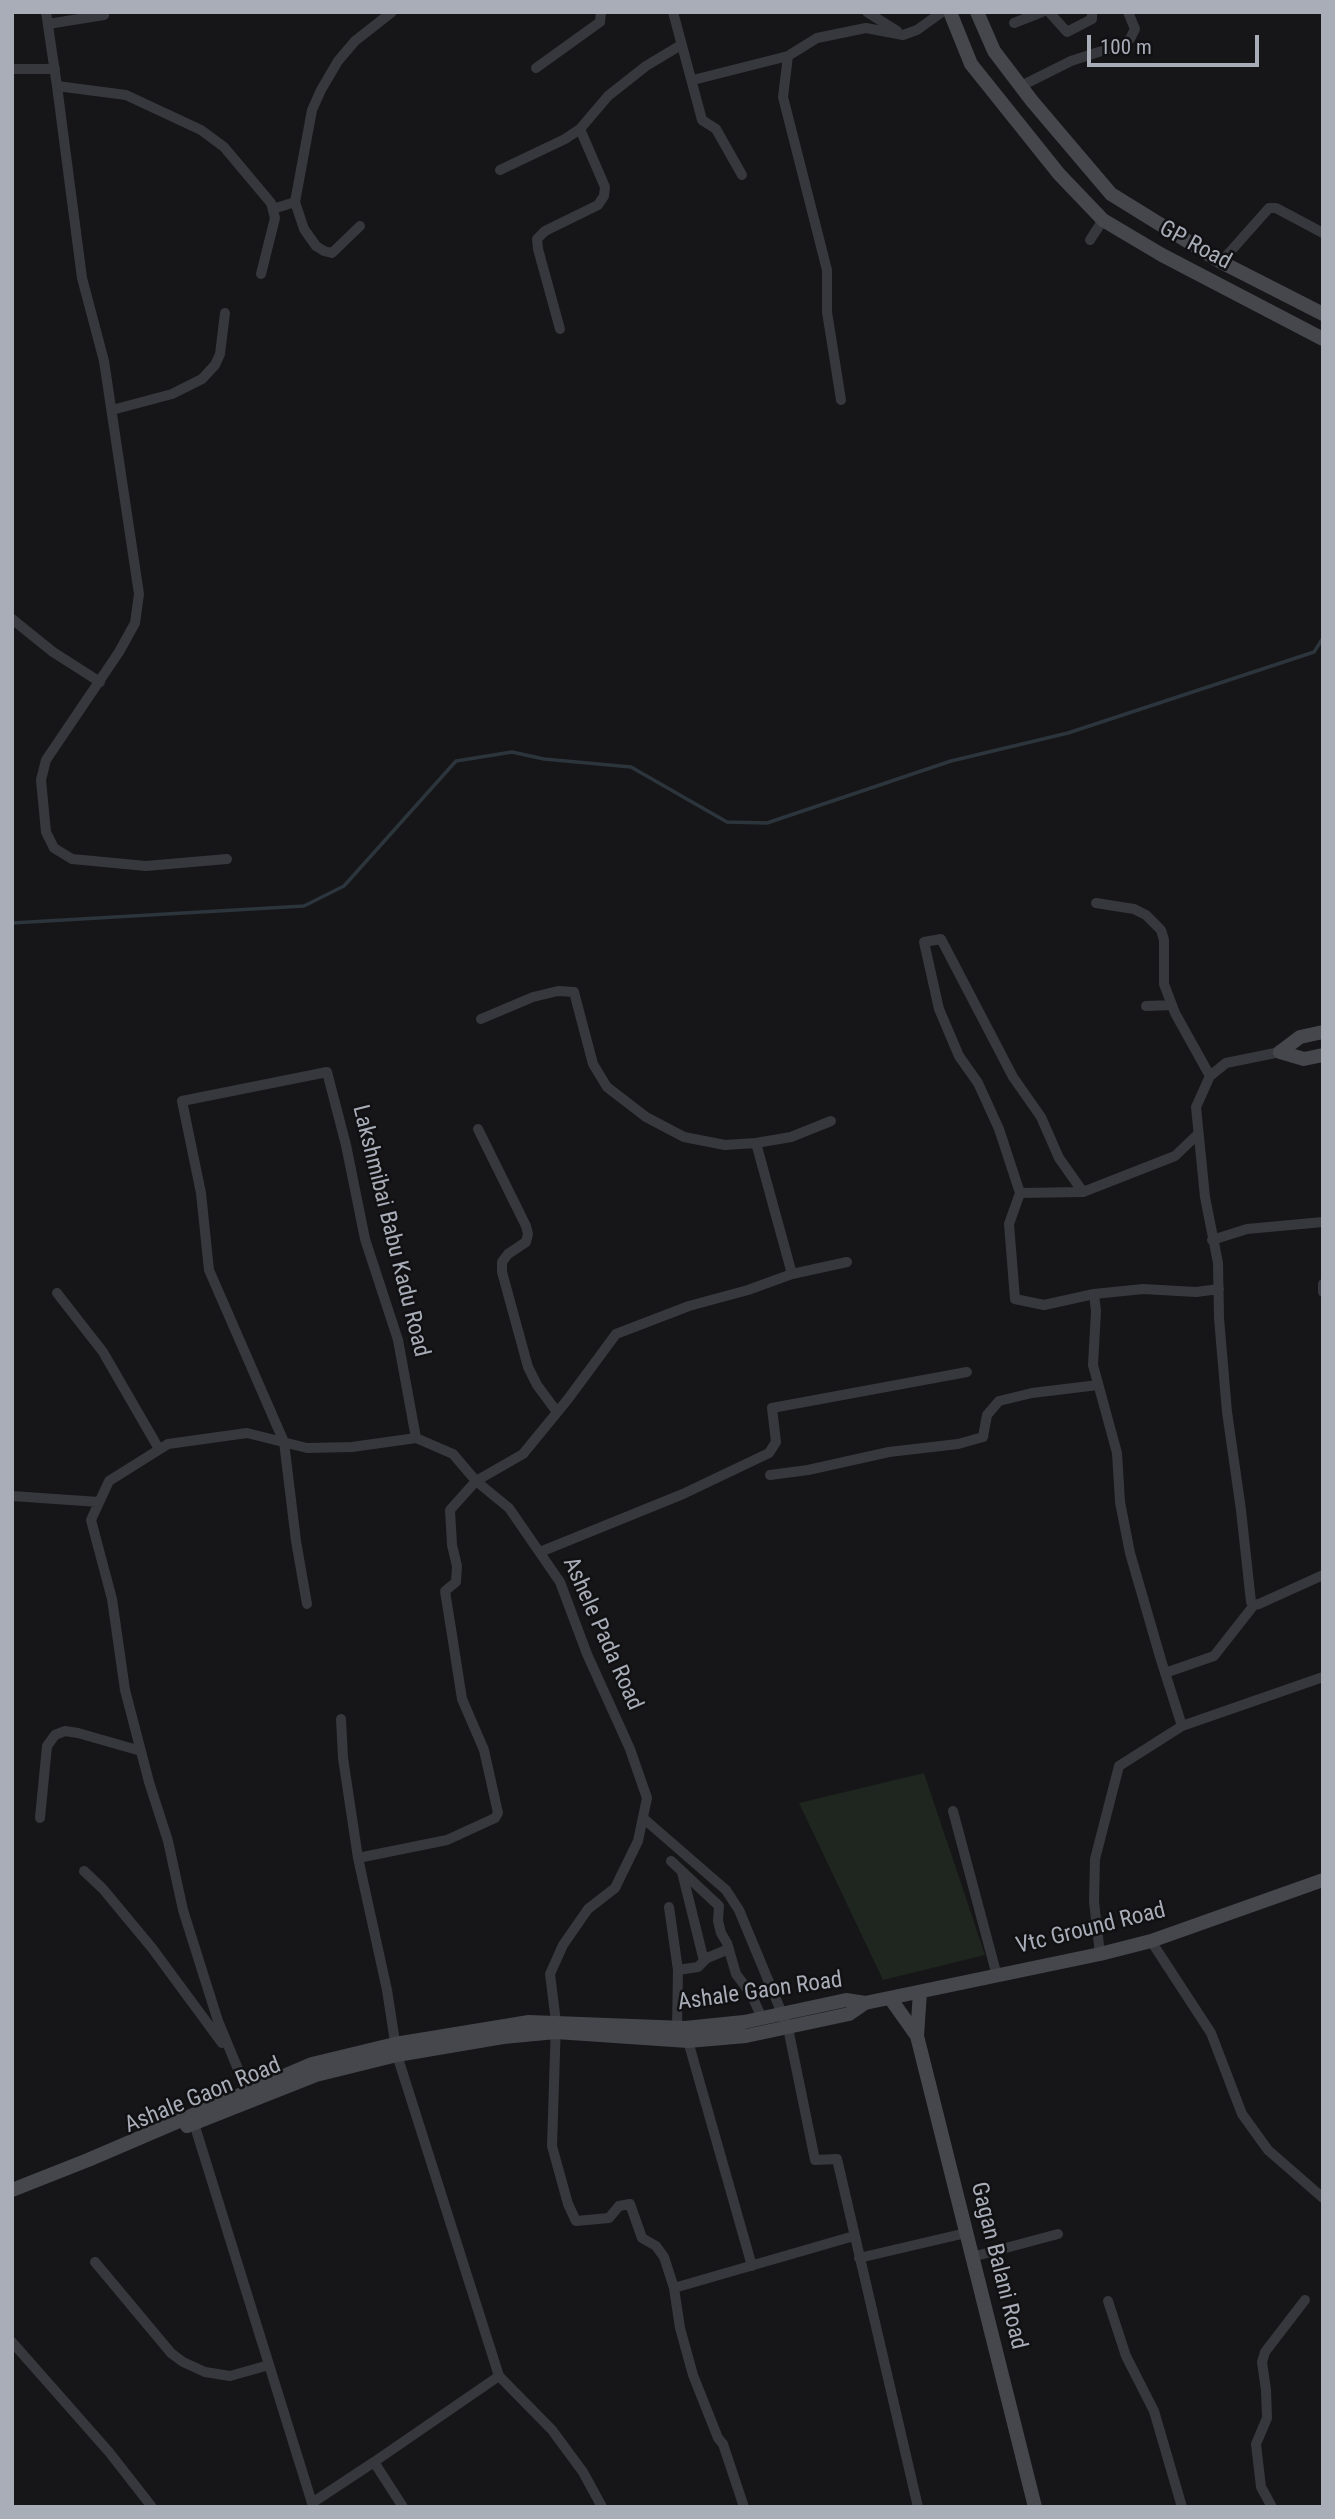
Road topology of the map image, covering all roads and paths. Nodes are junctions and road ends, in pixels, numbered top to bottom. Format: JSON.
{"nodes":[{"id":1,"x":104,"y":12,"type":"edge"},
{"id":2,"x":392,"y":12,"type":"edge"},
{"id":3,"x":601,"y":12,"type":"edge"},
{"id":4,"x":673,"y":12,"type":"edge"},
{"id":5,"x":866,"y":12,"type":"edge"},
{"id":6,"x":942,"y":12,"type":"edge"},
{"id":7,"x":950,"y":12,"type":"edge"},
{"id":8,"x":977,"y":12,"type":"edge"},
{"id":9,"x":1042,"y":12,"type":"edge"},
{"id":10,"x":1049,"y":12,"type":"edge"},
{"id":11,"x":1092,"y":12,"type":"edge"},
{"id":12,"x":1128,"y":12,"type":"edge"},
{"id":13,"x":47,"y":18,"type":"edge"},
{"id":14,"x":1014,"y":23,"type":"dead end"},
{"id":15,"x":903,"y":35,"type":"junction"},
{"id":16,"x":681,"y":45,"type":"junction"},
{"id":17,"x":788,"y":56,"type":"junction"},
{"id":18,"x":536,"y":68,"type":"dead end"},
{"id":19,"x":12,"y":69,"type":"edge"},
{"id":20,"x":55,"y":69,"type":"junction"},
{"id":21,"x":693,"y":80,"type":"junction"},
{"id":22,"x":57,"y":86,"type":"junction"},
{"id":23,"x":1021,"y":86,"type":"junction"},
{"id":24,"x":1032,"y":101,"type":"junction"},
{"id":25,"x":1012,"y":117,"type":"junction"},
{"id":26,"x":580,"y":129,"type":"junction"},
{"id":27,"x":1077,"y":156,"type":"junction"},
{"id":28,"x":500,"y":170,"type":"dead end"},
{"id":29,"x":1059,"y":174,"type":"junction"},
{"id":30,"x":742,"y":175,"type":"dead end"},
{"id":31,"x":295,"y":202,"type":"junction"},
{"id":32,"x":272,"y":209,"type":"junction"},
{"id":33,"x":1103,"y":220,"type":"junction"},
{"id":34,"x":360,"y":226,"type":"dead end"},
{"id":35,"x":1323,"y":233,"type":"edge"},
{"id":36,"x":1090,"y":240,"type":"dead end"},
{"id":37,"x":1221,"y":262,"type":"junction"},
{"id":38,"x":261,"y":274,"type":"dead end"},
{"id":39,"x":225,"y":313,"type":"dead end"},
{"id":40,"x":1323,"y":314,"type":"edge"},
{"id":41,"x":560,"y":329,"type":"dead end"},
{"id":42,"x":1323,"y":339,"type":"edge"},
{"id":43,"x":841,"y":400,"type":"dead end"},
{"id":44,"x":112,"y":410,"type":"junction"},
{"id":45,"x":12,"y":619,"type":"edge"},
{"id":46,"x":100,"y":682,"type":"junction"},
{"id":47,"x":227,"y":859,"type":"dead end"},
{"id":48,"x":1096,"y":903,"type":"dead end"},
{"id":49,"x":1172,"y":1005,"type":"junction"},
{"id":50,"x":1146,"y":1006,"type":"dead end"},
{"id":51,"x":481,"y":1019,"type":"dead end"},
{"id":52,"x":1323,"y":1032,"type":"edge"},
{"id":53,"x":1280,"y":1052,"type":"junction"},
{"id":54,"x":1323,"y":1055,"type":"edge"},
{"id":55,"x":1210,"y":1076,"type":"junction"},
{"id":56,"x":831,"y":1121,"type":"dead end"},
{"id":57,"x":478,"y":1129,"type":"dead end"},
{"id":58,"x":1198,"y":1135,"type":"junction"},
{"id":59,"x":756,"y":1143,"type":"junction"},
{"id":60,"x":1083,"y":1192,"type":"junction"},
{"id":61,"x":1020,"y":1193,"type":"junction"},
{"id":62,"x":1323,"y":1222,"type":"edge"},
{"id":63,"x":1212,"y":1240,"type":"junction"},
{"id":64,"x":847,"y":1262,"type":"dead end"},
{"id":65,"x":792,"y":1274,"type":"junction"},
{"id":66,"x":1323,"y":1284,"type":"edge"},
{"id":67,"x":1219,"y":1289,"type":"junction"},
{"id":68,"x":1323,"y":1292,"type":"edge"},
{"id":69,"x":57,"y":1293,"type":"dead end"},
{"id":70,"x":1094,"y":1294,"type":"junction"},
{"id":71,"x":967,"y":1372,"type":"dead end"},
{"id":72,"x":1098,"y":1385,"type":"junction"},
{"id":73,"x":557,"y":1412,"type":"junction"},
{"id":74,"x":416,"y":1438,"type":"junction"},
{"id":75,"x":284,"y":1442,"type":"junction"},
{"id":76,"x":159,"y":1449,"type":"junction"},
{"id":77,"x":770,"y":1475,"type":"dead end"},
{"id":78,"x":476,"y":1481,"type":"junction"},
{"id":79,"x":12,"y":1496,"type":"edge"},
{"id":80,"x":99,"y":1502,"type":"junction"},
{"id":81,"x":540,"y":1552,"type":"junction"},
{"id":82,"x":1323,"y":1575,"type":"edge"},
{"id":83,"x":307,"y":1604,"type":"dead end"},
{"id":84,"x":1254,"y":1605,"type":"junction"},
{"id":85,"x":1165,"y":1673,"type":"junction"},
{"id":86,"x":1323,"y":1677,"type":"edge"},
{"id":87,"x":341,"y":1719,"type":"dead end"},
{"id":88,"x":1182,"y":1726,"type":"junction"},
{"id":89,"x":141,"y":1751,"type":"junction"},
{"id":90,"x":953,"y":1811,"type":"dead end"},
{"id":91,"x":40,"y":1818,"type":"dead end"},
{"id":92,"x":643,"y":1818,"type":"junction"},
{"id":93,"x":358,"y":1858,"type":"junction"},
{"id":94,"x":670,"y":1861,"type":"dead end"},
{"id":95,"x":84,"y":1871,"type":"dead end"},
{"id":96,"x":682,"y":1872,"type":"junction"},
{"id":97,"x":1323,"y":1880,"type":"edge"},
{"id":98,"x":669,"y":1907,"type":"dead end"},
{"id":99,"x":1151,"y":1941,"type":"junction"},
{"id":100,"x":729,"y":1949,"type":"junction"},
{"id":101,"x":1100,"y":1954,"type":"junction"},
{"id":102,"x":704,"y":1961,"type":"junction"},
{"id":103,"x":678,"y":1970,"type":"junction"},
{"id":104,"x":997,"y":1976,"type":"junction"},
{"id":105,"x":920,"y":1992,"type":"junction"},
{"id":106,"x":890,"y":1998,"type":"junction"},
{"id":107,"x":865,"y":2003,"type":"joint"},
{"id":108,"x":762,"y":2018,"type":"junction"},
{"id":109,"x":785,"y":2021,"type":"junction"},
{"id":110,"x":556,"y":2027,"type":"junction"},
{"id":111,"x":677,"y":2028,"type":"junction"},
{"id":112,"x":917,"y":2035,"type":"junction"},
{"id":113,"x":688,"y":2042,"type":"junction"},
{"id":114,"x":396,"y":2049,"type":"junction"},
{"id":115,"x":232,"y":2056,"type":"junction"},
{"id":116,"x":248,"y":2096,"type":"junction"},
{"id":117,"x":192,"y":2119,"type":"junction"},
{"id":118,"x":12,"y":2190,"type":"edge"},
{"id":119,"x":12,"y":2198,"type":"edge"},
{"id":120,"x":1323,"y":2198,"type":"edge"},
{"id":121,"x":966,"y":2233,"type":"junction"},
{"id":122,"x":1058,"y":2234,"type":"dead end"},
{"id":123,"x":854,"y":2236,"type":"junction"},
{"id":124,"x":972,"y":2257,"type":"junction"},
{"id":125,"x":859,"y":2258,"type":"junction"},
{"id":126,"x":95,"y":2262,"type":"dead end"},
{"id":127,"x":752,"y":2266,"type":"junction"},
{"id":128,"x":674,"y":2288,"type":"junction"},
{"id":129,"x":1305,"y":2300,"type":"dead end"},
{"id":130,"x":1108,"y":2301,"type":"dead end"},
{"id":131,"x":12,"y":2342,"type":"edge"},
{"id":132,"x":269,"y":2365,"type":"junction"},
{"id":133,"x":499,"y":2376,"type":"junction"},
{"id":134,"x":373,"y":2462,"type":"junction"},
{"id":135,"x":309,"y":2505,"type":"edge"},
{"id":136,"x":152,"y":2507,"type":"edge"},
{"id":137,"x":403,"y":2507,"type":"edge"},
{"id":138,"x":602,"y":2507,"type":"edge"},
{"id":139,"x":744,"y":2507,"type":"edge"},
{"id":140,"x":918,"y":2507,"type":"edge"},
{"id":141,"x":1035,"y":2507,"type":"edge"},
{"id":142,"x":1182,"y":2507,"type":"edge"},
{"id":143,"x":1272,"y":2507,"type":"edge"}],
"edges":[{"from":1,"to":13,"type":"street"},
{"from":2,"to":31,"type":"street"},
{"from":3,"to":18,"type":"street"},
{"from":4,"to":16,"type":"street"},
{"from":5,"to":15,"type":"street"},
{"from":6,"to":15,"type":"street"},
{"from":7,"to":25,"type":"street","name":"GP Road"},
{"from":8,"to":23,"type":"street","name":"GP Road"},
{"from":9,"to":14,"type":"street"},
{"from":10,"to":11,"type":"street"},
{"from":12,"to":23,"type":"street"},
{"from":13,"to":20,"type":"street"},
{"from":15,"to":17,"type":"street"},
{"from":16,"to":21,"type":"street"},
{"from":16,"to":26,"type":"street"},
{"from":17,"to":21,"type":"street"},
{"from":17,"to":43,"type":"street"},
{"from":19,"to":20,"type":"street"},
{"from":20,"to":22,"type":"street"},
{"from":21,"to":30,"type":"street"},
{"from":22,"to":32,"type":"street"},
{"from":22,"to":44,"type":"street"},
{"from":23,"to":24,"type":"street","name":"GP Road"},
{"from":24,"to":25,"type":"street"},
{"from":24,"to":27,"type":"street","name":"GP Road"},
{"from":25,"to":29,"type":"street","name":"GP Road"},
{"from":26,"to":28,"type":"street"},
{"from":26,"to":41,"type":"street"},
{"from":27,"to":29,"type":"street"},
{"from":27,"to":37,"type":"street","name":"GP Road"},
{"from":29,"to":33,"type":"street","name":"GP Road"},
{"from":31,"to":32,"type":"street"},
{"from":31,"to":34,"type":"street"},
{"from":32,"to":38,"type":"street"},
{"from":33,"to":36,"type":"street"},
{"from":33,"to":42,"type":"street","name":"GP Road"},
{"from":35,"to":37,"type":"street"},
{"from":37,"to":40,"type":"street","name":"GP Road"},
{"from":39,"to":44,"type":"street"},
{"from":44,"to":46,"type":"street"},
{"from":45,"to":46,"type":"street"},
{"from":46,"to":47,"type":"street"},
{"from":48,"to":49,"type":"street"},
{"from":49,"to":50,"type":"street"},
{"from":49,"to":55,"type":"street"},
{"from":51,"to":59,"type":"street"},
{"from":52,"to":53,"type":"street"},
{"from":53,"to":54,"type":"street"},
{"from":53,"to":55,"type":"street"},
{"from":55,"to":58,"type":"street"},
{"from":56,"to":59,"type":"street"},
{"from":57,"to":73,"type":"street"},
{"from":58,"to":60,"type":"street"},
{"from":58,"to":63,"type":"street"},
{"from":59,"to":65,"type":"street"},
{"from":60,"to":61,"type":"street"},
{"from":60,"to":61,"type":"street"},
{"from":61,"to":70,"type":"street"},
{"from":62,"to":63,"type":"street"},
{"from":63,"to":67,"type":"street"},
{"from":64,"to":65,"type":"street"},
{"from":65,"to":73,"type":"street"},
{"from":66,"to":68,"type":"street"},
{"from":67,"to":70,"type":"street"},
{"from":67,"to":84,"type":"street"},
{"from":69,"to":76,"type":"street"},
{"from":70,"to":72,"type":"street"},
{"from":71,"to":81,"type":"street"},
{"from":72,"to":77,"type":"street"},
{"from":72,"to":85,"type":"street"},
{"from":73,"to":78,"type":"street"},
{"from":74,"to":75,"type":"street"},
{"from":74,"to":75,"type":"street","name":"Lakshmibai Babu Kadu Road"},
{"from":74,"to":78,"type":"street","name":"Ashele Pada Road"},
{"from":75,"to":76,"type":"street"},
{"from":75,"to":83,"type":"street"},
{"from":76,"to":80,"type":"street"},
{"from":78,"to":81,"type":"street","name":"Ashele Pada Road"},
{"from":78,"to":93,"type":"street"},
{"from":79,"to":80,"type":"street"},
{"from":80,"to":89,"type":"street"},
{"from":81,"to":92,"type":"street","name":"Ashele Pada Road"},
{"from":82,"to":84,"type":"street"},
{"from":84,"to":85,"type":"street"},
{"from":85,"to":88,"type":"street"},
{"from":86,"to":88,"type":"street"},
{"from":87,"to":93,"type":"street"},
{"from":88,"to":101,"type":"street"},
{"from":89,"to":91,"type":"street"},
{"from":89,"to":115,"type":"street"},
{"from":90,"to":104,"type":"street"},
{"from":92,"to":109,"type":"street"},
{"from":92,"to":110,"type":"street","name":"Ashele Pada Road"},
{"from":93,"to":114,"type":"street"},
{"from":94,"to":96,"type":"street"},
{"from":95,"to":115,"type":"street"},
{"from":96,"to":100,"type":"street"},
{"from":96,"to":102,"type":"street"},
{"from":97,"to":99,"type":"street","name":"Vtc Ground Road"},
{"from":98,"to":103,"type":"street"},
{"from":99,"to":101,"type":"street","name":"Vtc Ground Road"},
{"from":99,"to":120,"type":"street"},
{"from":100,"to":102,"type":"street"},
{"from":100,"to":108,"type":"street"},
{"from":101,"to":104,"type":"street","name":"Vtc Ground Road"},
{"from":102,"to":103,"type":"street"},
{"from":103,"to":111,"type":"street"},
{"from":104,"to":105,"type":"street","name":"Vtc Ground Road"},
{"from":105,"to":106,"type":"street","name":"Vtc Ground Road"},
{"from":105,"to":112,"type":"street","name":"Gagan Balani Road"},
{"from":106,"to":107,"type":"street","name":"Vtc Ground Road"},
{"from":106,"to":112,"type":"street","name":"Gagan Balani Road"},
{"from":107,"to":109,"type":"street","name":"Ashale Gaon Road"},
{"from":108,"to":109,"type":"street","name":"Ashale Gaon Road"},
{"from":108,"to":111,"type":"street","name":"Ashale Gaon Road"},
{"from":109,"to":113,"type":"street","name":"Ashale Gaon Road"},
{"from":109,"to":123,"type":"street"},
{"from":110,"to":111,"type":"street","name":"Ashale Gaon Road"},
{"from":110,"to":113,"type":"street","name":"Ashale Gaon Road"},
{"from":110,"to":114,"type":"street","name":"Ashale Gaon Road"},
{"from":110,"to":128,"type":"street","name":"Ashele Pada Road"},
{"from":112,"to":121,"type":"street","name":"Gagan Balani Road"},
{"from":113,"to":127,"type":"street"},
{"from":114,"to":116,"type":"street","name":"Ashale Gaon Road"},
{"from":114,"to":133,"type":"street"},
{"from":115,"to":116,"type":"street"},
{"from":116,"to":117,"type":"street","name":"Ashale Gaon Road"},
{"from":117,"to":118,"type":"street","name":"Ashale Gaon Road"},
{"from":117,"to":119,"type":"street","name":"Ashale Gaon Road"},
{"from":117,"to":132,"type":"street"},
{"from":121,"to":124,"type":"street","name":"Gagan Balani Road"},
{"from":121,"to":125,"type":"street"},
{"from":122,"to":124,"type":"street"},
{"from":123,"to":125,"type":"street"},
{"from":123,"to":127,"type":"street"},
{"from":124,"to":141,"type":"street","name":"Gagan Balani Road"},
{"from":125,"to":140,"type":"street"},
{"from":126,"to":132,"type":"street"},
{"from":127,"to":128,"type":"street"},
{"from":128,"to":139,"type":"street"},
{"from":129,"to":143,"type":"street"},
{"from":130,"to":142,"type":"street"},
{"from":131,"to":136,"type":"street"},
{"from":132,"to":135,"type":"street"},
{"from":133,"to":134,"type":"street"},
{"from":133,"to":138,"type":"street"},
{"from":134,"to":135,"type":"street"},
{"from":134,"to":137,"type":"street"}]}
